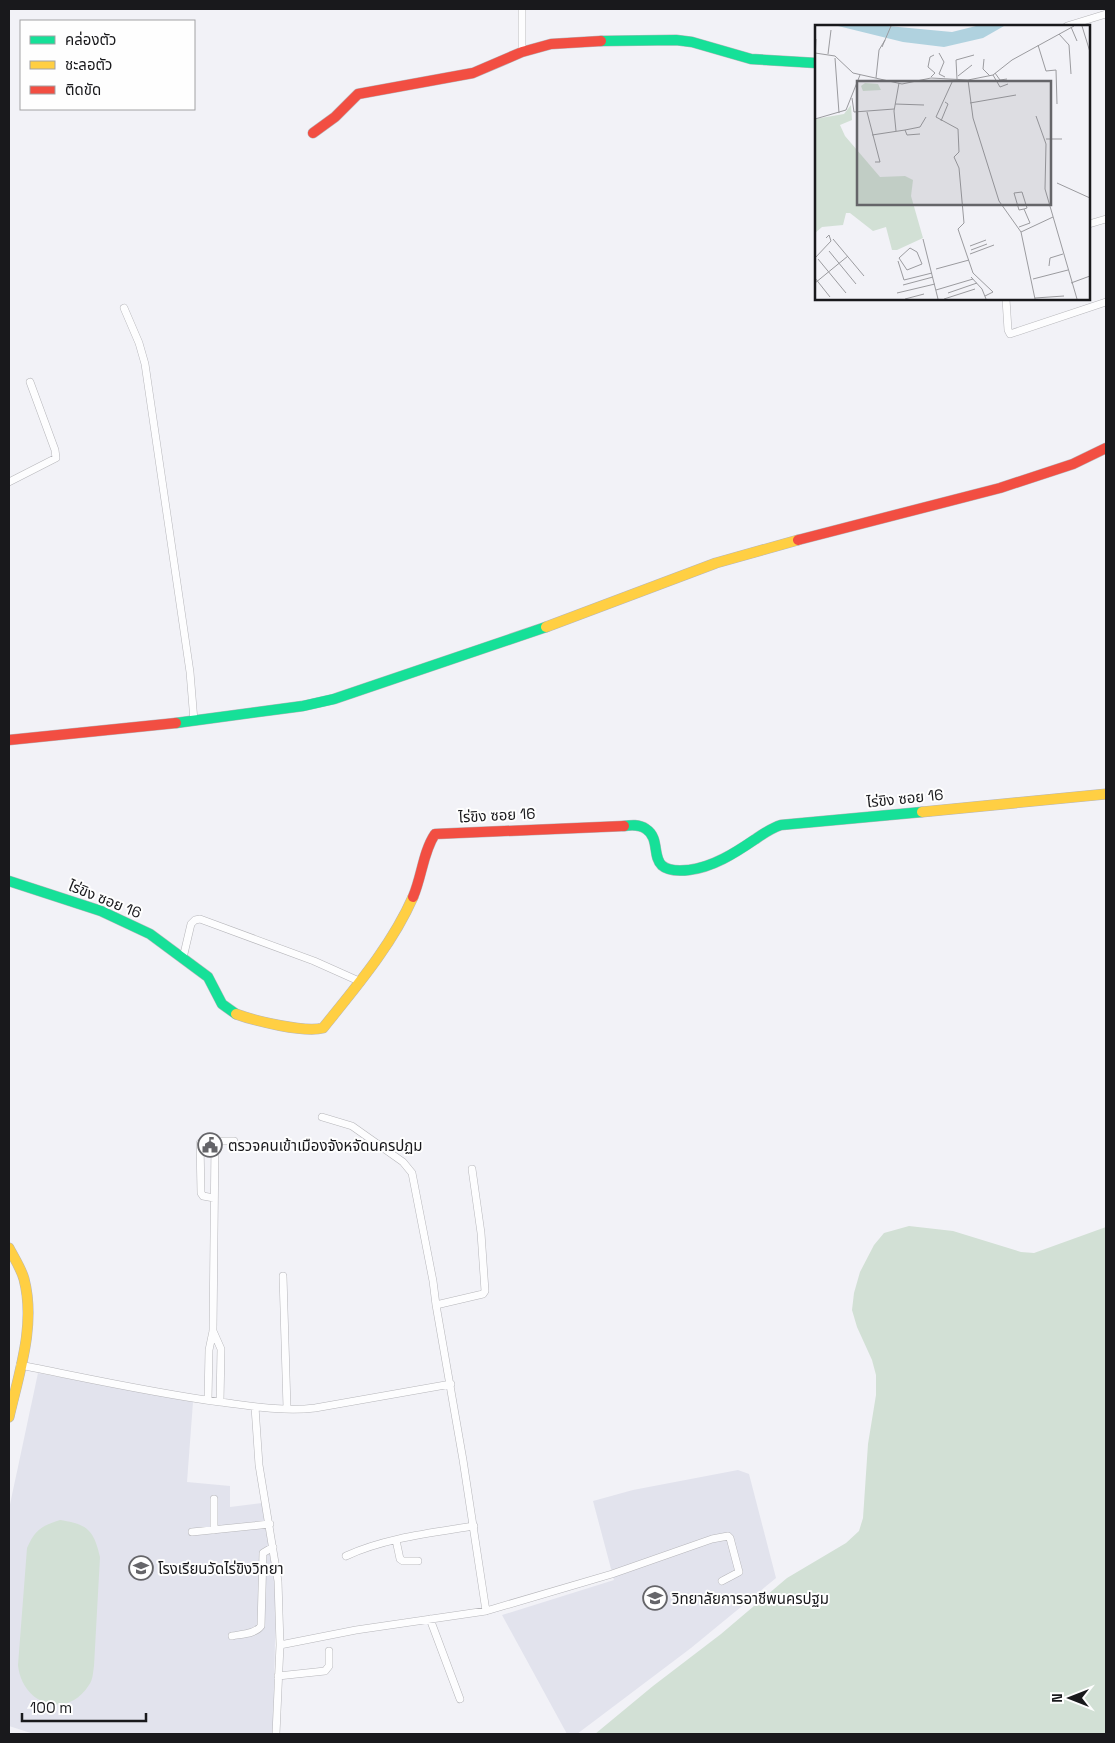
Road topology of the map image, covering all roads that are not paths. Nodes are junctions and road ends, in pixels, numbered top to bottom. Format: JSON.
{"nodes":[{"id":1,"x":522,"y":9,"type":"edge"},
{"id":2,"x":1106,"y":14,"type":"edge"},
{"id":3,"x":1070,"y":25,"type":"edge"},
{"id":4,"x":522,"y":52,"type":"junction"},
{"id":5,"x":815,"y":63,"type":"edge"},
{"id":6,"x":312,"y":133,"type":"dead end"},
{"id":7,"x":1106,"y":219,"type":"edge"},
{"id":8,"x":1090,"y":224,"type":"edge"},
{"id":9,"x":1006,"y":300,"type":"edge"},
{"id":10,"x":1106,"y":302,"type":"edge"},
{"id":11,"x":124,"y":308,"type":"dead end"},
{"id":12,"x":30,"y":382,"type":"dead end"},
{"id":13,"x":1106,"y":448,"type":"edge"},
{"id":14,"x":9,"y":482,"type":"edge"},
{"id":15,"x":194,"y":721,"type":"junction"},
{"id":16,"x":9,"y":740,"type":"edge"},
{"id":17,"x":1106,"y":794,"type":"edge"},
{"id":18,"x":9,"y":881,"type":"edge"},
{"id":19,"x":183,"y":958,"type":"junction"},
{"id":20,"x":361,"y":982,"type":"junction"},
{"id":21,"x":322,"y":1117,"type":"dead end"},
{"id":22,"x":215,"y":1141,"type":"junction"},
{"id":23,"x":234,"y":1141,"type":"dead end"},
{"id":24,"x":472,"y":1169,"type":"dead end"},
{"id":25,"x":214,"y":1198,"type":"junction"},
{"id":26,"x":9,"y":1248,"type":"edge"},
{"id":27,"x":283,"y":1276,"type":"dead end"},
{"id":28,"x":436,"y":1305,"type":"junction"},
{"id":29,"x":213,"y":1331,"type":"junction"},
{"id":30,"x":20,"y":1365,"type":"junction"},
{"id":31,"x":451,"y":1384,"type":"junction"},
{"id":32,"x":208,"y":1400,"type":"junction"},
{"id":33,"x":220,"y":1402,"type":"junction"},
{"id":34,"x":255,"y":1407,"type":"junction"},
{"id":35,"x":287,"y":1408,"type":"junction"},
{"id":36,"x":9,"y":1417,"type":"edge"},
{"id":37,"x":214,"y":1499,"type":"dead end"},
{"id":38,"x":270,"y":1524,"type":"junction"},
{"id":39,"x":474,"y":1526,"type":"junction"},
{"id":40,"x":214,"y":1530,"type":"junction"},
{"id":41,"x":192,"y":1532,"type":"dead end"},
{"id":42,"x":396,"y":1540,"type":"junction"},
{"id":43,"x":273,"y":1547,"type":"junction"},
{"id":44,"x":346,"y":1556,"type":"dead end"},
{"id":45,"x":418,"y":1561,"type":"dead end"},
{"id":46,"x":722,"y":1581,"type":"dead end"},
{"id":47,"x":486,"y":1611,"type":"junction"},
{"id":48,"x":430,"y":1619,"type":"junction"},
{"id":49,"x":232,"y":1636,"type":"dead end"},
{"id":50,"x":280,"y":1646,"type":"junction"},
{"id":51,"x":330,"y":1651,"type":"dead end"},
{"id":52,"x":278,"y":1676,"type":"junction"},
{"id":53,"x":460,"y":1699,"type":"dead end"},
{"id":54,"x":276,"y":1734,"type":"edge"}],
"edges":[{"from":1,"to":4,"type":"street"},
{"from":2,"to":3,"type":"street"},
{"from":4,"to":5,"type":"street"},
{"from":4,"to":6,"type":"street"},
{"from":7,"to":8,"type":"street"},
{"from":9,"to":10,"type":"street"},
{"from":11,"to":15,"type":"street"},
{"from":12,"to":14,"type":"street"},
{"from":13,"to":15,"type":"street"},
{"from":15,"to":16,"type":"street"},
{"from":17,"to":20,"type":"street","name":"ไร่ขิง ซอย 16"},
{"from":18,"to":19,"type":"street","name":"ไร่ขิง ซอย 16"},
{"from":19,"to":20,"type":"street"},
{"from":19,"to":20,"type":"street","name":"ไร่ขิง ซอย 16"},
{"from":21,"to":28,"type":"street"},
{"from":22,"to":23,"type":"street"},
{"from":22,"to":25,"type":"street"},
{"from":22,"to":25,"type":"street"},
{"from":24,"to":28,"type":"street"},
{"from":25,"to":29,"type":"street"},
{"from":26,"to":30,"type":"street"},
{"from":27,"to":35,"type":"street"},
{"from":28,"to":31,"type":"street"},
{"from":29,"to":32,"type":"street"},
{"from":29,"to":33,"type":"street"},
{"from":30,"to":32,"type":"street"},
{"from":30,"to":36,"type":"street"},
{"from":31,"to":35,"type":"street"},
{"from":31,"to":39,"type":"street"},
{"from":32,"to":33,"type":"street"},
{"from":33,"to":34,"type":"street"},
{"from":34,"to":35,"type":"street"},
{"from":34,"to":38,"type":"street"},
{"from":37,"to":40,"type":"street"},
{"from":38,"to":40,"type":"street"},
{"from":38,"to":43,"type":"street"},
{"from":39,"to":42,"type":"street"},
{"from":39,"to":47,"type":"street"},
{"from":40,"to":41,"type":"street"},
{"from":42,"to":44,"type":"street"},
{"from":42,"to":45,"type":"street"},
{"from":43,"to":49,"type":"street"},
{"from":43,"to":50,"type":"street"},
{"from":46,"to":47,"type":"street"},
{"from":47,"to":48,"type":"street"},
{"from":48,"to":50,"type":"street"},
{"from":48,"to":53,"type":"street"},
{"from":50,"to":52,"type":"street"},
{"from":51,"to":52,"type":"street"},
{"from":52,"to":54,"type":"street"}]}
